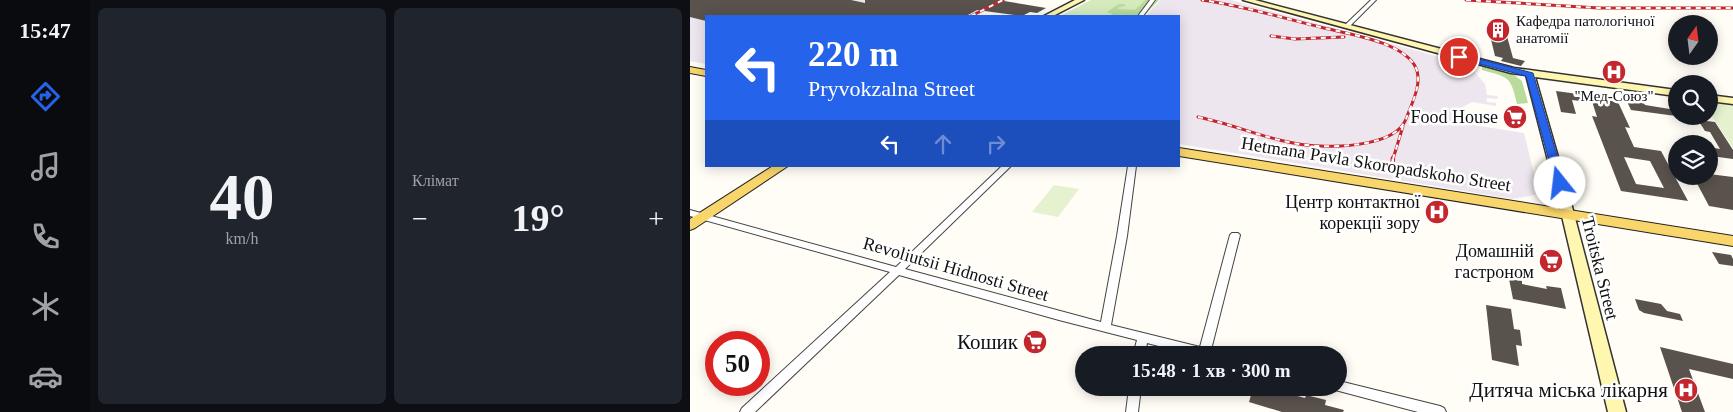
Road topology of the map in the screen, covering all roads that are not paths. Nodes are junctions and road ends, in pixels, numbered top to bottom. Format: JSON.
{"nodes":[{"id":1,"x":1080,"y":0,"type":"edge"},
{"id":2,"x":1154,"y":0,"type":"edge"},
{"id":3,"x":1374,"y":0,"type":"edge"},
{"id":4,"x":1253,"y":1,"type":"edge"},
{"id":5,"x":1050,"y":15,"type":"edge"},
{"id":6,"x":1141,"y":15,"type":"edge"},
{"id":7,"x":1347,"y":26,"type":"junction"},
{"id":8,"x":690,"y":70,"type":"edge"},
{"id":9,"x":705,"y":73,"type":"edge"},
{"id":10,"x":1530,"y":75,"type":"junction"},
{"id":11,"x":1668,"y":93,"type":"edge"},
{"id":12,"x":1718,"y":99,"type":"edge"},
{"id":13,"x":1733,"y":101,"type":"edge"},
{"id":14,"x":1180,"y":152,"type":"edge"},
{"id":15,"x":780,"y":167,"type":"edge"},
{"id":16,"x":1006,"y":167,"type":"edge"},
{"id":17,"x":1132,"y":167,"type":"edge"},
{"id":18,"x":1568,"y":213,"type":"junction"},
{"id":19,"x":697,"y":214,"type":"edge"},
{"id":20,"x":690,"y":224,"type":"edge"},
{"id":21,"x":1235,"y":235,"type":"dead end"},
{"id":22,"x":1733,"y":241,"type":"edge"},
{"id":23,"x":899,"y":270,"type":"junction"},
{"id":24,"x":1105,"y":328,"type":"junction"},
{"id":25,"x":1143,"y":338,"type":"junction"},
{"id":26,"x":1141,"y":346,"type":"edge"},
{"id":27,"x":1176,"y":346,"type":"edge"},
{"id":28,"x":1211,"y":346,"type":"edge"},
{"id":29,"x":1347,"y":388,"type":"edge"},
{"id":30,"x":1134,"y":396,"type":"edge"},
{"id":31,"x":746,"y":412,"type":"edge"},
{"id":32,"x":1132,"y":412,"type":"edge"},
{"id":33,"x":1440,"y":412,"type":"edge"},
{"id":34,"x":1617,"y":412,"type":"edge"}],
"edges":[{"from":1,"to":5,"type":"main road"},
{"from":2,"to":6,"type":"street"},
{"from":3,"to":7,"type":"street"},
{"from":4,"to":7,"type":"main road"},
{"from":7,"to":10,"type":"main road"},
{"from":8,"to":9,"type":"main road"},
{"from":10,"to":11,"type":"main road"},
{"from":10,"to":18,"type":"main road","name":"Troitska Street"},
{"from":12,"to":13,"type":"main road"},
{"from":14,"to":18,"type":"main road","name":"Hetmana Pavla Skoropadskoho Street"},
{"from":15,"to":19,"type":"main road"},
{"from":16,"to":23,"type":"street"},
{"from":17,"to":24,"type":"street"},
{"from":18,"to":22,"type":"main road","name":"Hetmana Pavla Skoropadskoho Street"},
{"from":18,"to":34,"type":"main road","name":"Troitska Street"},
{"from":19,"to":20,"type":"main road"},
{"from":19,"to":23,"type":"street","name":"Revoliutsii Hidnosti Street"},
{"from":21,"to":28,"type":"street"},
{"from":23,"to":24,"type":"street","name":"Revoliutsii Hidnosti Street"},
{"from":23,"to":31,"type":"street"},
{"from":24,"to":25,"type":"street","name":"Revoliutsii Hidnosti Street"},
{"from":25,"to":26,"type":"street"},
{"from":25,"to":27,"type":"street","name":"Revoliutsii Hidnosti Street"},
{"from":29,"to":33,"type":"street"},
{"from":30,"to":32,"type":"street"}]}
